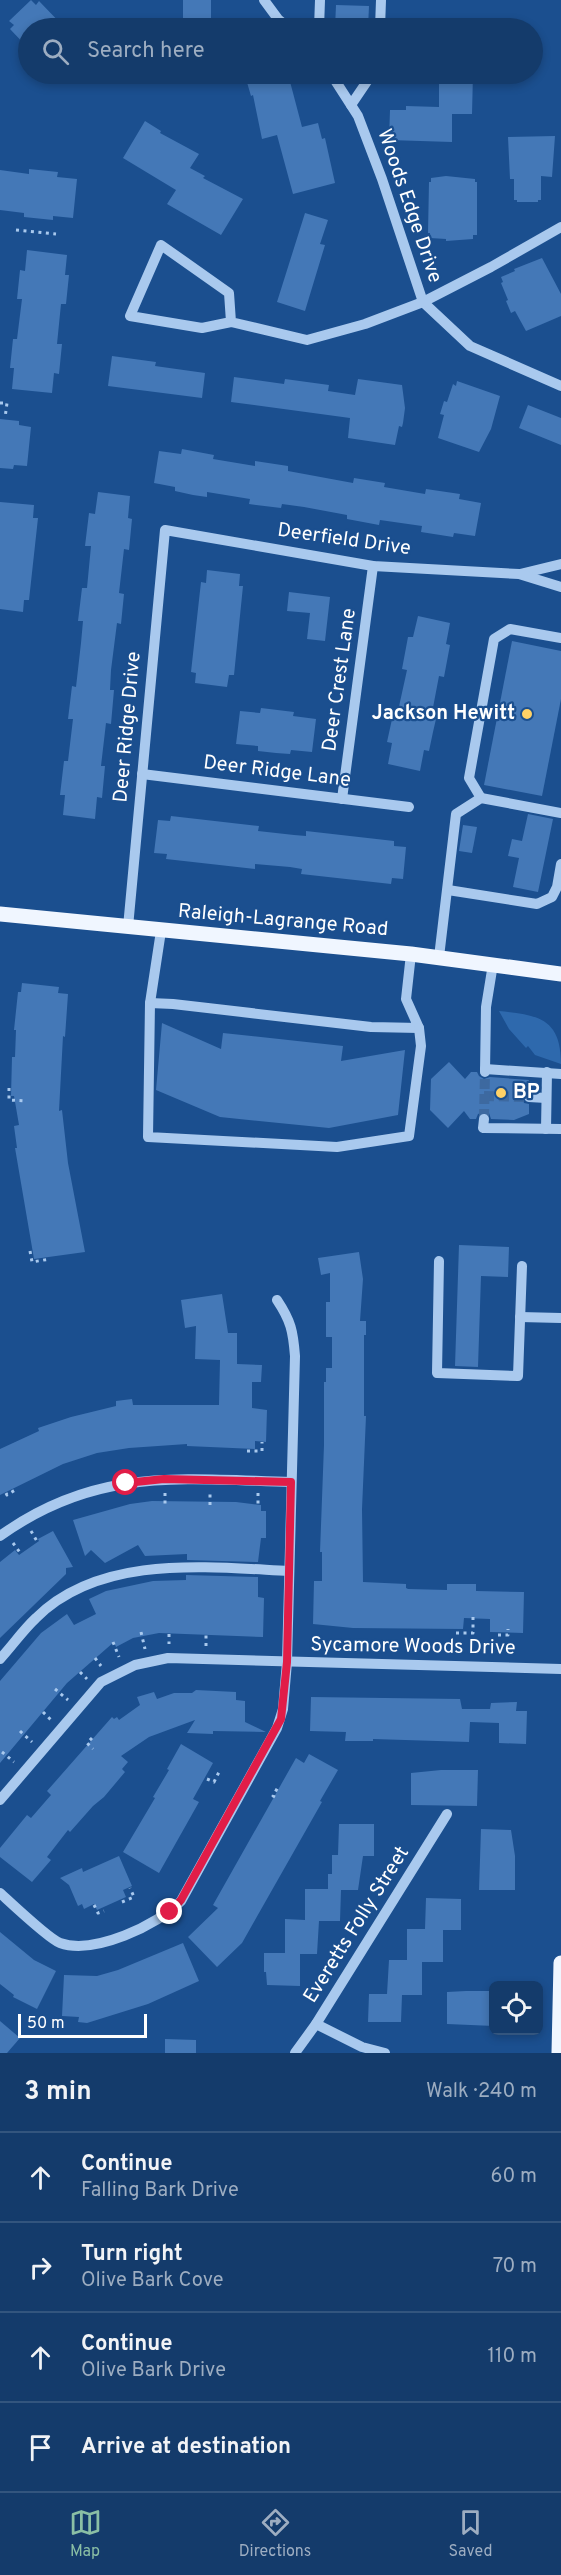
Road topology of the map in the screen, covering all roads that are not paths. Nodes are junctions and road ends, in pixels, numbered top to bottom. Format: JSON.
{"nodes":[{"id":1,"x":264,"y":0,"type":"edge"},
{"id":2,"x":320,"y":0,"type":"edge"},
{"id":3,"x":381,"y":0,"type":"edge"},
{"id":4,"x":277,"y":18,"type":"edge"},
{"id":5,"x":319,"y":18,"type":"edge"},
{"id":6,"x":380,"y":18,"type":"edge"},
{"id":7,"x":337,"y":84,"type":"edge"},
{"id":8,"x":365,"y":84,"type":"edge"},
{"id":9,"x":351,"y":105,"type":"junction"},
{"id":10,"x":561,"y":227,"type":"edge"},
{"id":11,"x":423,"y":302,"type":"junction"},
{"id":12,"x":231,"y":322,"type":"junction"},
{"id":13,"x":561,"y":386,"type":"edge"},
{"id":14,"x":165,"y":530,"type":"joint"},
{"id":15,"x":561,"y":564,"type":"edge"},
{"id":16,"x":373,"y":566,"type":"junction"},
{"id":17,"x":519,"y":574,"type":"junction"},
{"id":18,"x":561,"y":587,"type":"edge"},
{"id":19,"x":561,"y":638,"type":"edge"},
{"id":20,"x":142,"y":774,"type":"junction"},
{"id":21,"x":481,"y":798,"type":"junction"},
{"id":22,"x":342,"y":799,"type":"junction"},
{"id":23,"x":409,"y":807,"type":"dead end"},
{"id":24,"x":561,"y":813,"type":"edge"},
{"id":25,"x":561,"y":864,"type":"edge"},
{"id":26,"x":448,"y":890,"type":"junction"},
{"id":27,"x":0,"y":914,"type":"edge"},
{"id":28,"x":128,"y":927,"type":"junction"},
{"id":29,"x":161,"y":931,"type":"junction"},
{"id":30,"x":411,"y":954,"type":"junction"},
{"id":31,"x":439,"y":957,"type":"junction"},
{"id":32,"x":493,"y":964,"type":"junction"},
{"id":33,"x":561,"y":974,"type":"edge"},
{"id":34,"x":150,"y":1003,"type":"junction"},
{"id":35,"x":419,"y":1028,"type":"junction"},
{"id":36,"x":547,"y":1072,"type":"junction"},
{"id":37,"x":561,"y":1074,"type":"edge"},
{"id":38,"x":529,"y":1097,"type":"tunnel mouth"},
{"id":39,"x":546,"y":1098,"type":"junction"},
{"id":40,"x":484,"y":1119,"type":"dead end"},
{"id":41,"x":546,"y":1129,"type":"junction"},
{"id":42,"x":561,"y":1129,"type":"edge"},
{"id":43,"x":439,"y":1262,"type":"dead end"},
{"id":44,"x":522,"y":1266,"type":"dead end"},
{"id":45,"x":277,"y":1300,"type":"dead end"},
{"id":46,"x":520,"y":1317,"type":"junction"},
{"id":47,"x":561,"y":1318,"type":"edge"},
{"id":48,"x":291,"y":1482,"type":"junction"},
{"id":49,"x":0,"y":1536,"type":"edge"},
{"id":50,"x":289,"y":1571,"type":"junction"},
{"id":51,"x":0,"y":1659,"type":"edge"},
{"id":52,"x":287,"y":1662,"type":"junction"},
{"id":53,"x":561,"y":1669,"type":"edge"},
{"id":54,"x":0,"y":1800,"type":"edge"},
{"id":55,"x":447,"y":1814,"type":"dead end"},
{"id":56,"x":0,"y":1893,"type":"edge"},
{"id":57,"x":561,"y":1963,"type":"edge"},
{"id":58,"x":316,"y":2024,"type":"junction"},
{"id":59,"x":295,"y":2053,"type":"edge"},
{"id":60,"x":386,"y":2053,"type":"edge"},
{"id":61,"x":559,"y":2053,"type":"edge"}],
"edges":[{"from":1,"to":4,"type":"street"},
{"from":2,"to":5,"type":"street"},
{"from":3,"to":6,"type":"street"},
{"from":7,"to":9,"type":"street","name":"Woods Edge Drive"},
{"from":8,"to":9,"type":"street"},
{"from":9,"to":11,"type":"street","name":"Woods Edge Drive"},
{"from":10,"to":11,"type":"street"},
{"from":11,"to":12,"type":"street"},
{"from":11,"to":13,"type":"street","name":"Woods Edge Drive"},
{"from":12,"to":12,"type":"street"},
{"from":14,"to":16,"type":"street","name":"Deerfield Drive"},
{"from":14,"to":20,"type":"street","name":"Deer Ridge Drive"},
{"from":15,"to":17,"type":"street","name":"Deerfield Drive"},
{"from":16,"to":17,"type":"street","name":"Deerfield Drive"},
{"from":16,"to":22,"type":"street","name":"Deer Crest Lane"},
{"from":17,"to":18,"type":"street","name":"Deerfield Drive"},
{"from":19,"to":21,"type":"street"},
{"from":20,"to":22,"type":"street","name":"Deer Ridge Lane"},
{"from":20,"to":28,"type":"street","name":"Deer Ridge Drive"},
{"from":21,"to":24,"type":"street"},
{"from":21,"to":26,"type":"street"},
{"from":22,"to":23,"type":"street","name":"Deer Ridge Lane"},
{"from":25,"to":26,"type":"street"},
{"from":26,"to":31,"type":"street"},
{"from":27,"to":28,"type":"main road","name":"Raleigh-Lagrange Road"},
{"from":28,"to":29,"type":"main road","name":"Raleigh-Lagrange Road"},
{"from":29,"to":30,"type":"main road","name":"Raleigh-Lagrange Road"},
{"from":29,"to":34,"type":"street"},
{"from":30,"to":31,"type":"main road","name":"Raleigh-Lagrange Road"},
{"from":30,"to":35,"type":"street"},
{"from":31,"to":32,"type":"main road","name":"Raleigh-Lagrange Road"},
{"from":32,"to":33,"type":"main road","name":"Raleigh-Lagrange Road"},
{"from":32,"to":36,"type":"street"},
{"from":34,"to":35,"type":"street"},
{"from":34,"to":35,"type":"street"},
{"from":36,"to":37,"type":"street"},
{"from":36,"to":39,"type":"street"},
{"from":38,"to":39,"type":"street"},
{"from":39,"to":41,"type":"street"},
{"from":40,"to":41,"type":"street"},
{"from":41,"to":42,"type":"street"},
{"from":43,"to":46,"type":"street"},
{"from":44,"to":46,"type":"street"},
{"from":45,"to":48,"type":"street"},
{"from":46,"to":47,"type":"street"},
{"from":48,"to":49,"type":"street"},
{"from":48,"to":50,"type":"street"},
{"from":50,"to":51,"type":"street"},
{"from":50,"to":52,"type":"street"},
{"from":52,"to":53,"type":"street","name":"Sycamore Woods Drive"},
{"from":52,"to":54,"type":"street","name":"Sycamore Woods Drive"},
{"from":52,"to":56,"type":"street"},
{"from":55,"to":58,"type":"street","name":"Everetts Folly Street"},
{"from":57,"to":61,"type":"main road"},
{"from":58,"to":59,"type":"street","name":"Everetts Folly Street"},
{"from":58,"to":60,"type":"street"}]}
